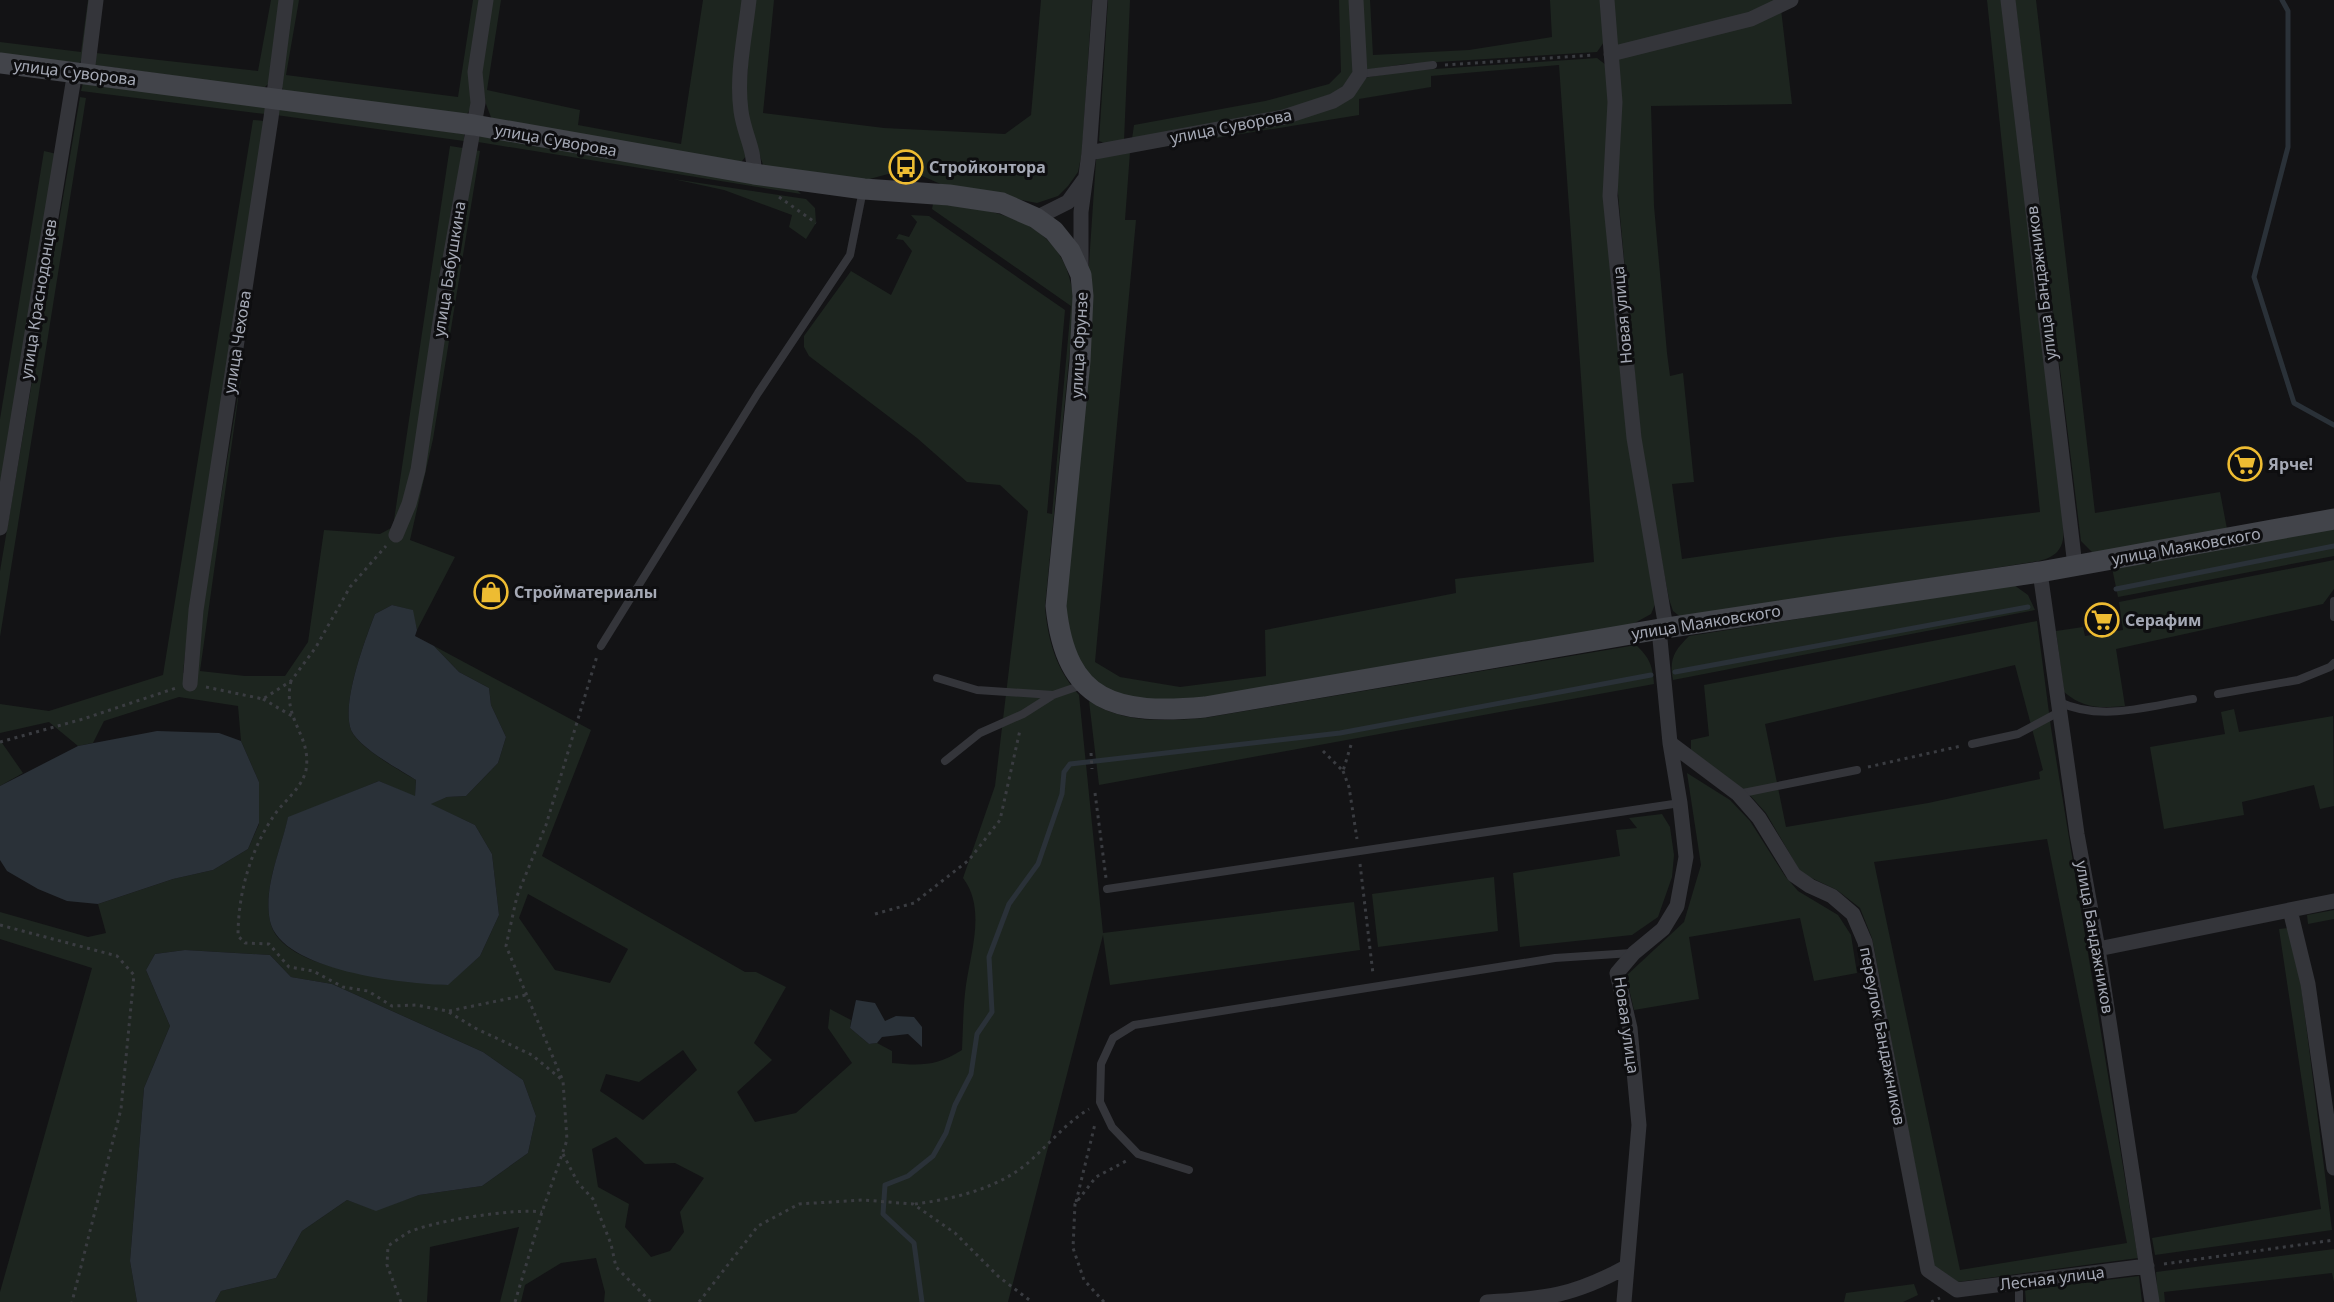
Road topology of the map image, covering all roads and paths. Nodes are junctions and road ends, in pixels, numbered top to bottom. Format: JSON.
{"nodes":[{"id":1,"x":96,"y":0,"type":"edge"},
{"id":2,"x":286,"y":0,"type":"edge"},
{"id":3,"x":486,"y":0,"type":"edge"},
{"id":4,"x":749,"y":0,"type":"edge"},
{"id":5,"x":1100,"y":0,"type":"edge"},
{"id":6,"x":1356,"y":0,"type":"edge"},
{"id":7,"x":1607,"y":0,"type":"edge"},
{"id":8,"x":1791,"y":0,"type":"edge"},
{"id":9,"x":2008,"y":0,"type":"edge"},
{"id":10,"x":1611,"y":54,"type":"junction"},
{"id":11,"x":0,"y":63,"type":"edge"},
{"id":12,"x":1433,"y":65,"type":"joint"},
{"id":13,"x":81,"y":72,"type":"junction"},
{"id":14,"x":1360,"y":74,"type":"junction"},
{"id":15,"x":274,"y":98,"type":"junction"},
{"id":16,"x":474,"y":125,"type":"junction"},
{"id":17,"x":1089,"y":153,"type":"junction"},
{"id":18,"x":754,"y":174,"type":"junction"},
{"id":19,"x":1086,"y":177,"type":"junction"},
{"id":20,"x":864,"y":189,"type":"junction"},
{"id":21,"x":775,"y":194,"type":"dead end"},
{"id":22,"x":1036,"y":218,"type":"junction"},
{"id":23,"x":816,"y":223,"type":"dead end"},
{"id":24,"x":1081,"y":275,"type":"junction"},
{"id":25,"x":2334,"y":519,"type":"edge"},
{"id":26,"x":0,"y":528,"type":"edge"},
{"id":27,"x":396,"y":535,"type":"joint"},
{"id":28,"x":2075,"y":566,"type":"junction"},
{"id":29,"x":2040,"y":572,"type":"junction"},
{"id":30,"x":2334,"y":601,"type":"edge"},
{"id":31,"x":2334,"y":617,"type":"edge"},
{"id":32,"x":1663,"y":629,"type":"junction"},
{"id":33,"x":601,"y":646,"type":"joint"},
{"id":34,"x":2334,"y":663,"type":"edge"},
{"id":35,"x":937,"y":678,"type":"dead end"},
{"id":36,"x":291,"y":681,"type":"junction"},
{"id":37,"x":190,"y":684,"type":"junction"},
{"id":38,"x":1084,"y":684,"type":"junction"},
{"id":39,"x":2218,"y":694,"type":"dead end"},
{"id":40,"x":1053,"y":695,"type":"junction"},
{"id":41,"x":263,"y":699,"type":"junction"},
{"id":42,"x":2193,"y":699,"type":"dead end"},
{"id":43,"x":2058,"y":706,"type":"junction"},
{"id":44,"x":1023,"y":714,"type":"junction"},
{"id":45,"x":292,"y":716,"type":"junction"},
{"id":46,"x":0,"y":742,"type":"edge"},
{"id":47,"x":1670,"y":743,"type":"junction"},
{"id":48,"x":1972,"y":744,"type":"joint"},
{"id":49,"x":1352,"y":745,"type":"dead end"},
{"id":50,"x":1323,"y":751,"type":"dead end"},
{"id":51,"x":1091,"y":753,"type":"dead end"},
{"id":52,"x":945,"y":761,"type":"dead end"},
{"id":53,"x":1092,"y":769,"type":"dead end"},
{"id":54,"x":1857,"y":770,"type":"joint"},
{"id":55,"x":1344,"y":771,"type":"junction"},
{"id":56,"x":1095,"y":793,"type":"dead end"},
{"id":57,"x":1738,"y":794,"type":"junction"},
{"id":58,"x":1680,"y":803,"type":"junction"},
{"id":59,"x":1359,"y":851,"type":"junction"},
{"id":60,"x":1107,"y":889,"type":"joint"},
{"id":61,"x":2334,"y":901,"type":"edge"},
{"id":62,"x":2290,"y":910,"type":"junction"},
{"id":63,"x":875,"y":914,"type":"dead end"},
{"id":64,"x":0,"y":925,"type":"edge"},
{"id":65,"x":2098,"y":949,"type":"junction"},
{"id":66,"x":1634,"y":953,"type":"junction"},
{"id":67,"x":1374,"y":987,"type":"junction"},
{"id":68,"x":526,"y":995,"type":"junction"},
{"id":69,"x":447,"y":1011,"type":"junction"},
{"id":70,"x":563,"y":1081,"type":"junction"},
{"id":71,"x":1100,"y":1102,"type":"junction"},
{"id":72,"x":563,"y":1153,"type":"junction"},
{"id":73,"x":1138,"y":1154,"type":"junction"},
{"id":74,"x":2334,"y":1168,"type":"edge"},
{"id":75,"x":1188,"y":1170,"type":"dead end"},
{"id":76,"x":914,"y":1204,"type":"junction"},
{"id":77,"x":1075,"y":1204,"type":"junction"},
{"id":78,"x":542,"y":1212,"type":"junction"},
{"id":79,"x":2334,"y":1240,"type":"edge"},
{"id":80,"x":2147,"y":1266,"type":"junction"},
{"id":81,"x":1626,"y":1267,"type":"junction"},
{"id":82,"x":2019,"y":1282,"type":"junction"},
{"id":83,"x":1958,"y":1290,"type":"joint"},
{"id":84,"x":72,"y":1302,"type":"edge"},
{"id":85,"x":401,"y":1302,"type":"edge"},
{"id":86,"x":515,"y":1302,"type":"edge"},
{"id":87,"x":651,"y":1302,"type":"edge"},
{"id":88,"x":699,"y":1302,"type":"edge"},
{"id":89,"x":1032,"y":1302,"type":"edge"},
{"id":90,"x":1104,"y":1302,"type":"edge"},
{"id":91,"x":1487,"y":1302,"type":"edge"},
{"id":92,"x":1624,"y":1302,"type":"edge"},
{"id":93,"x":2019,"y":1302,"type":"edge"},
{"id":94,"x":2152,"y":1302,"type":"edge"}],
"edges":[{"from":1,"to":13,"type":"street","name":"улица Краснодонцев"},
{"from":2,"to":15,"type":"street","name":"улица Чехова"},
{"from":3,"to":16,"type":"street","name":"улица Бабушкина"},
{"from":4,"to":18,"type":"street"},
{"from":5,"to":17,"type":"street","name":"улица Фрунзе"},
{"from":6,"to":14,"type":"street"},
{"from":7,"to":10,"type":"street","name":"Новая улица"},
{"from":8,"to":10,"type":"street"},
{"from":9,"to":28,"type":"street","name":"улица Бандажников"},
{"from":10,"to":12,"type":"path"},
{"from":10,"to":32,"type":"street","name":"Новая улица"},
{"from":11,"to":13,"type":"main road","name":"улица Суворова"},
{"from":12,"to":14,"type":"lane"},
{"from":13,"to":15,"type":"main road","name":"улица Суворова"},
{"from":13,"to":26,"type":"street","name":"улица Краснодонцев"},
{"from":14,"to":17,"type":"street","name":"улица Суворова"},
{"from":15,"to":16,"type":"main road","name":"улица Суворова"},
{"from":15,"to":37,"type":"street","name":"улица Чехова"},
{"from":16,"to":18,"type":"main road","name":"улица Суворова"},
{"from":16,"to":27,"type":"street","name":"улица Бабушкина"},
{"from":17,"to":19,"type":"street","name":"улица Фрунзе"},
{"from":18,"to":20,"type":"main road","name":"улица Суворова"},
{"from":19,"to":22,"type":"street"},
{"from":19,"to":24,"type":"street","name":"улица Фрунзе"},
{"from":20,"to":22,"type":"main road","name":"улица Суворова"},
{"from":20,"to":33,"type":"lane"},
{"from":21,"to":23,"type":"path"},
{"from":22,"to":24,"type":"main road","name":"улица Суворова"},
{"from":24,"to":38,"type":"main road","name":"улица Фрунзе"},
{"from":25,"to":28,"type":"main road","name":"улица Маяковского"},
{"from":27,"to":36,"type":"path"},
{"from":28,"to":29,"type":"main road","name":"улица Маяковского"},
{"from":29,"to":32,"type":"main road","name":"улица Маяковского"},
{"from":29,"to":43,"type":"street","name":"улица Бандажников"},
{"from":30,"to":31,"type":"lane"},
{"from":32,"to":38,"type":"main road","name":"улица Маяковского"},
{"from":32,"to":47,"type":"street","name":"Новая улица"},
{"from":33,"to":68,"type":"path"},
{"from":34,"to":39,"type":"lane"},
{"from":35,"to":40,"type":"lane"},
{"from":36,"to":41,"type":"path"},
{"from":36,"to":45,"type":"path"},
{"from":37,"to":41,"type":"path"},
{"from":37,"to":46,"type":"path"},
{"from":38,"to":40,"type":"lane"},
{"from":40,"to":44,"type":"lane"},
{"from":41,"to":45,"type":"path"},
{"from":42,"to":43,"type":"lane"},
{"from":43,"to":48,"type":"lane"},
{"from":43,"to":65,"type":"street","name":"улица Бандажников"},
{"from":44,"to":52,"type":"lane"},
{"from":44,"to":63,"type":"path"},
{"from":45,"to":69,"type":"path"},
{"from":47,"to":57,"type":"street","name":"переулок Бандажников"},
{"from":47,"to":58,"type":"street","name":"Новая улица"},
{"from":48,"to":54,"type":"path"},
{"from":49,"to":55,"type":"path"},
{"from":50,"to":55,"type":"path"},
{"from":51,"to":53,"type":"path"},
{"from":54,"to":57,"type":"lane"},
{"from":55,"to":59,"type":"path"},
{"from":56,"to":60,"type":"path"},
{"from":57,"to":83,"type":"street","name":"переулок Бандажников"},
{"from":58,"to":59,"type":"lane"},
{"from":58,"to":66,"type":"street","name":"Новая улица"},
{"from":59,"to":60,"type":"lane"},
{"from":59,"to":67,"type":"path"},
{"from":61,"to":62,"type":"street"},
{"from":62,"to":65,"type":"street"},
{"from":62,"to":74,"type":"street"},
{"from":64,"to":84,"type":"path"},
{"from":65,"to":80,"type":"street","name":"улица Бандажников"},
{"from":66,"to":67,"type":"lane"},
{"from":66,"to":81,"type":"street","name":"Новая улица"},
{"from":67,"to":71,"type":"lane"},
{"from":68,"to":69,"type":"path"},
{"from":68,"to":70,"type":"path"},
{"from":69,"to":70,"type":"path"},
{"from":70,"to":72,"type":"path"},
{"from":71,"to":73,"type":"lane"},
{"from":71,"to":76,"type":"path"},
{"from":71,"to":77,"type":"path"},
{"from":72,"to":78,"type":"path"},
{"from":72,"to":87,"type":"path"},
{"from":73,"to":75,"type":"lane"},
{"from":73,"to":77,"type":"path"},
{"from":76,"to":88,"type":"path"},
{"from":76,"to":89,"type":"path"},
{"from":77,"to":90,"type":"path"},
{"from":78,"to":85,"type":"path"},
{"from":78,"to":86,"type":"path"},
{"from":79,"to":80,"type":"path"},
{"from":80,"to":82,"type":"street","name":"Лесная улица"},
{"from":80,"to":94,"type":"street","name":"улица Бандажников"},
{"from":81,"to":91,"type":"street"},
{"from":81,"to":92,"type":"street","name":"Новая улица"},
{"from":82,"to":83,"type":"street","name":"Лесная улица"},
{"from":82,"to":93,"type":"lane"}]}
